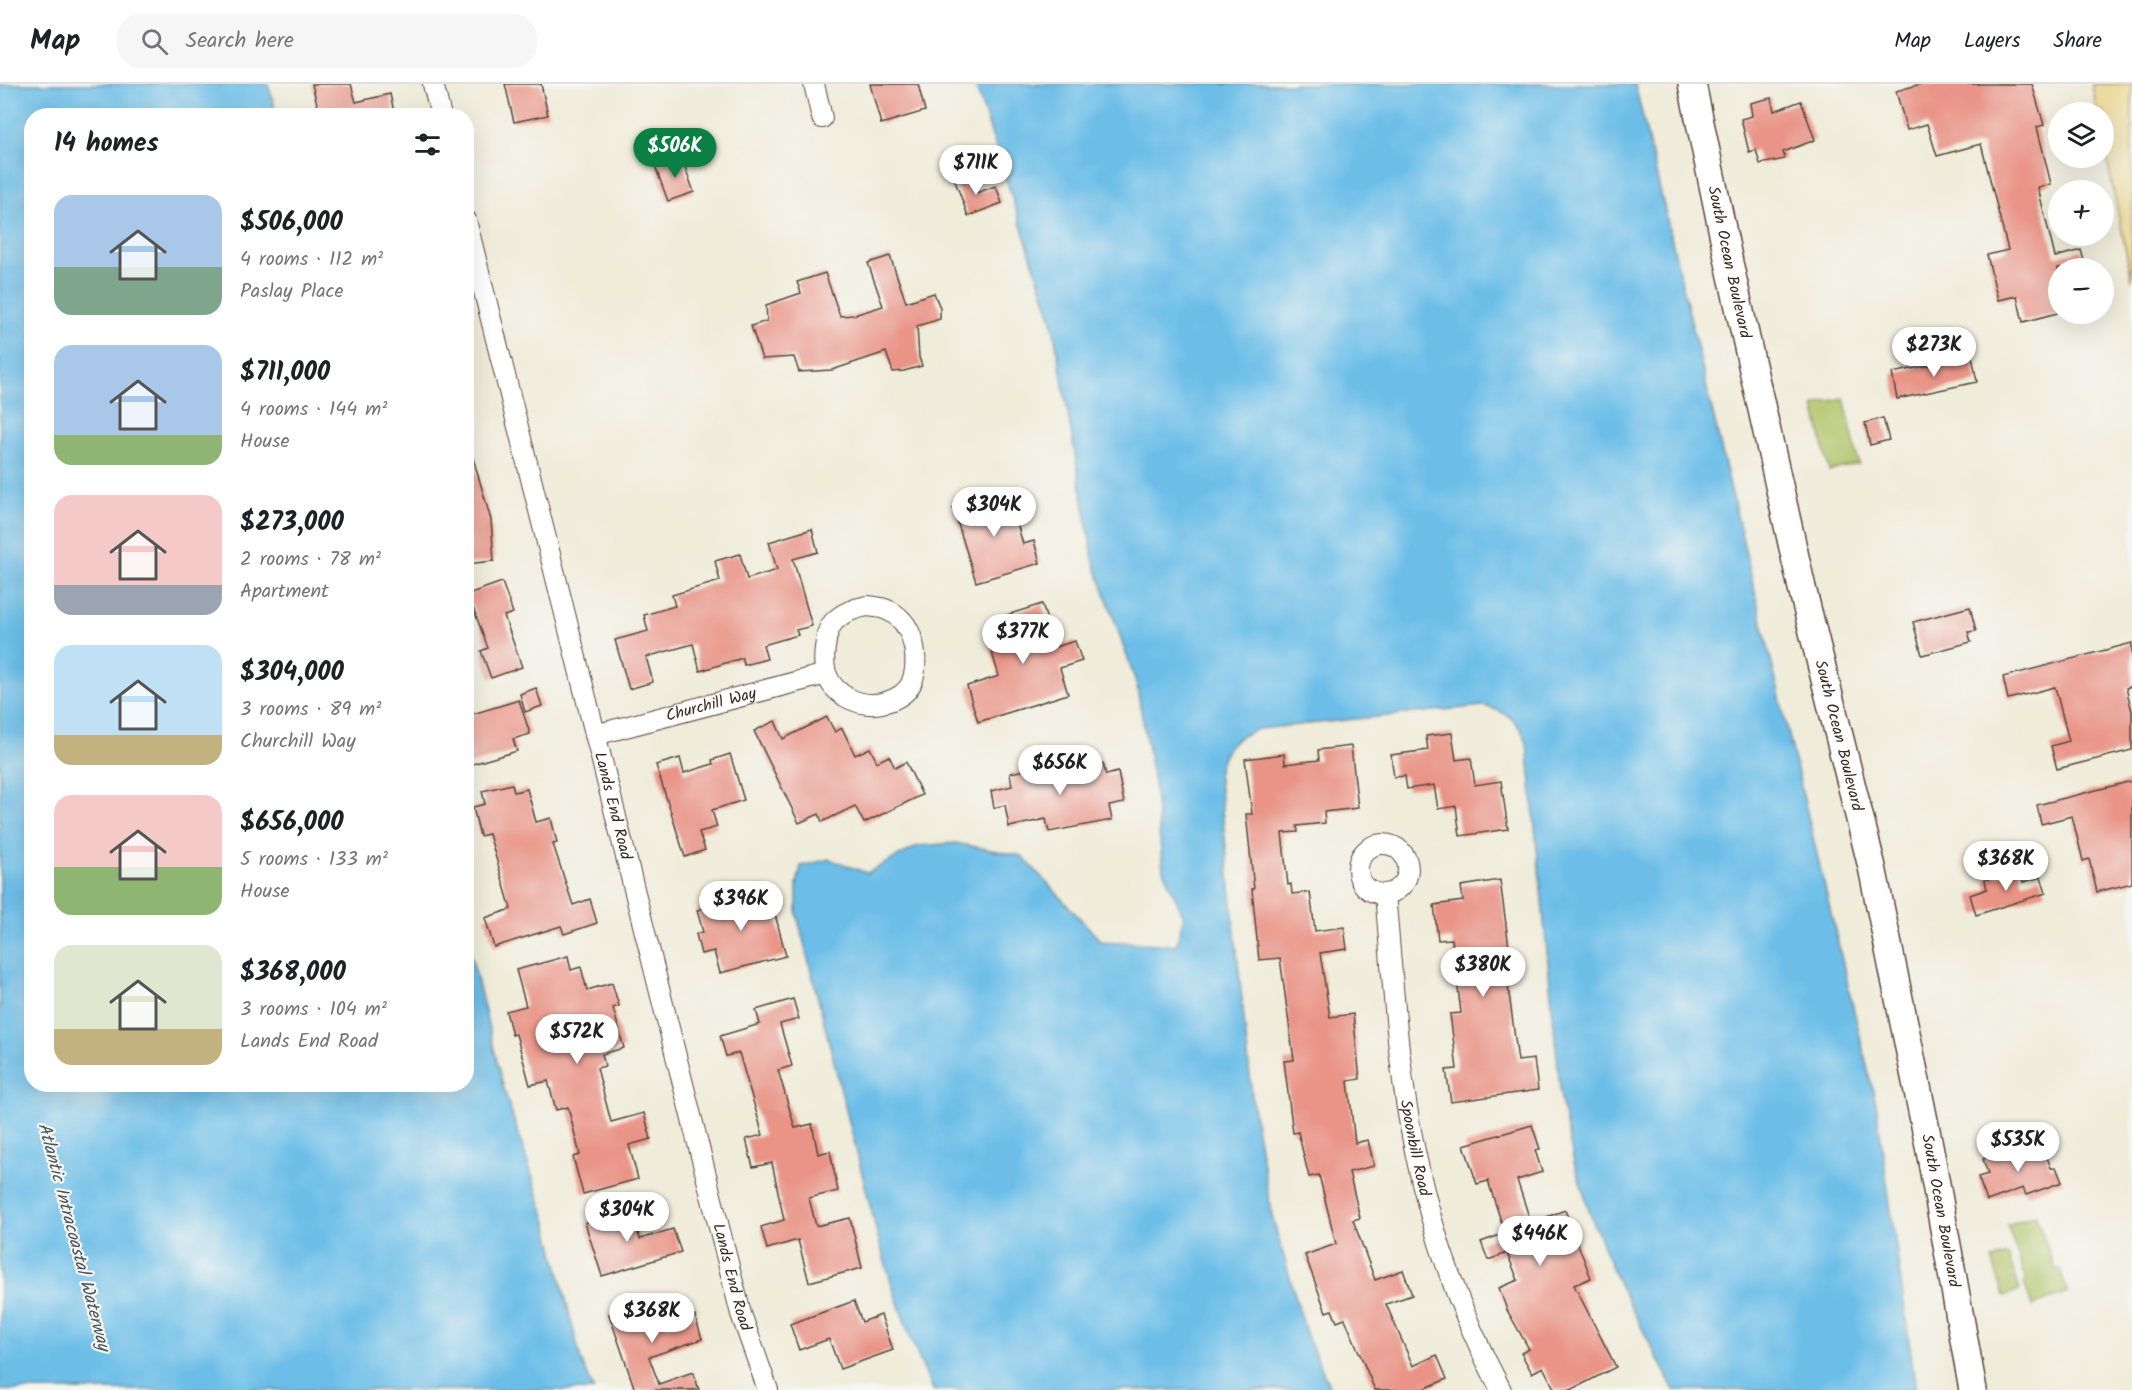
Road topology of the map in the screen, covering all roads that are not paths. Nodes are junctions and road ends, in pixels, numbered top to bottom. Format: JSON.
{"nodes":[{"id":1,"x":433,"y":84,"type":"edge"},
{"id":2,"x":814,"y":84,"type":"edge"},
{"id":3,"x":1692,"y":84,"type":"edge"},
{"id":4,"x":439,"y":108,"type":"edge"},
{"id":5,"x":822,"y":118,"type":"dead end"},
{"id":6,"x":474,"y":252,"type":"edge"},
{"id":7,"x":826,"y":674,"type":"junction"},
{"id":8,"x":595,"y":735,"type":"junction"},
{"id":9,"x":1385,"y":894,"type":"dead end"},
{"id":10,"x":768,"y":1390,"type":"edge"},
{"id":11,"x":1502,"y":1390,"type":"edge"},
{"id":12,"x":1973,"y":1390,"type":"edge"}],
"edges":[{"from":1,"to":4,"type":"street"},
{"from":2,"to":5,"type":"street"},
{"from":3,"to":12,"type":"main road","name":"South Ocean Boulevard"},
{"from":6,"to":8,"type":"street","name":"Lands End Road"},
{"from":7,"to":7,"type":"street"},
{"from":7,"to":8,"type":"street","name":"Churchill Way"},
{"from":8,"to":10,"type":"street","name":"Lands End Road"},
{"from":9,"to":11,"type":"street","name":"Spoonbill Road"}]}
